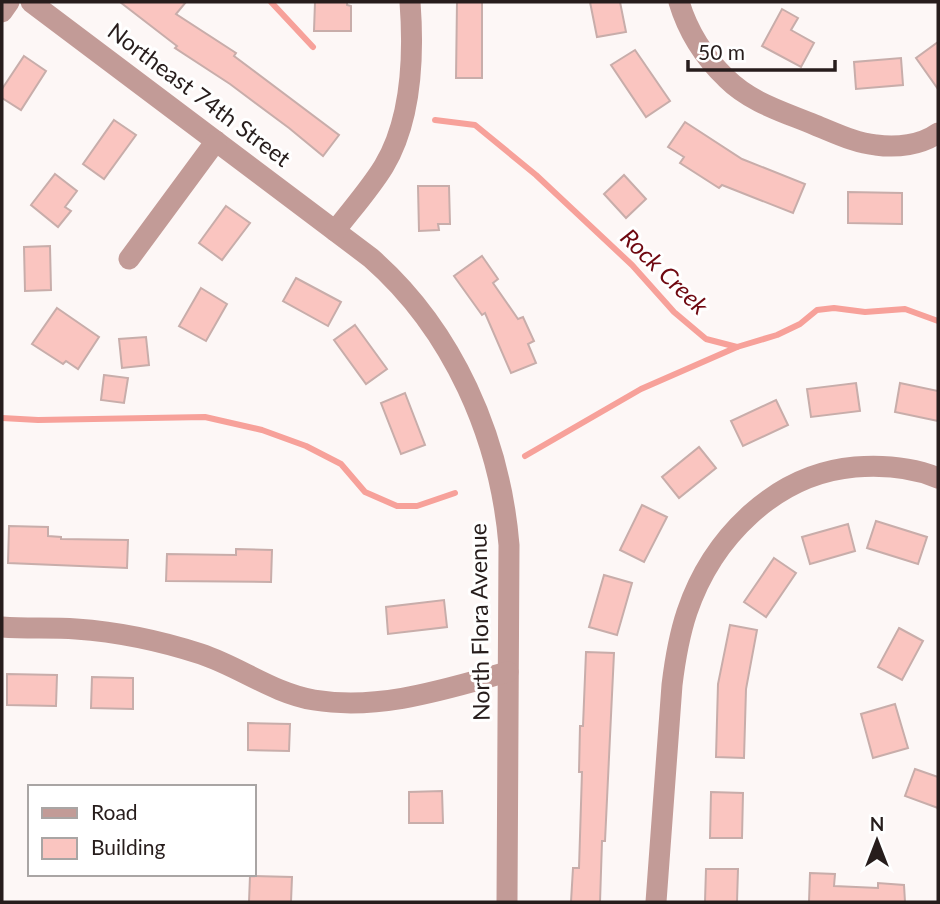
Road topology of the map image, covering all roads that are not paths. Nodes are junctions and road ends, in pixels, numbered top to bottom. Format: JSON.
{"nodes":[{"id":1,"x":9,"y":2,"type":"edge"},
{"id":2,"x":32,"y":2,"type":"edge"},
{"id":3,"x":410,"y":2,"type":"edge"},
{"id":4,"x":679,"y":2,"type":"edge"},
{"id":5,"x":2,"y":12,"type":"edge"},
{"id":6,"x":938,"y":133,"type":"edge"},
{"id":7,"x":216,"y":141,"type":"junction"},
{"id":8,"x":335,"y":231,"type":"junction"},
{"id":9,"x":129,"y":259,"type":"dead end"},
{"id":10,"x":938,"y":478,"type":"edge"},
{"id":11,"x":2,"y":627,"type":"edge"},
{"id":12,"x":508,"y":672,"type":"junction"},
{"id":13,"x":507,"y":902,"type":"edge"},
{"id":14,"x":656,"y":902,"type":"edge"}],
"edges":[{"from":1,"to":5,"type":"street"},
{"from":2,"to":7,"type":"street","name":"Northeast 74th Street"},
{"from":3,"to":8,"type":"street"},
{"from":4,"to":6,"type":"street"},
{"from":7,"to":8,"type":"street","name":"Northeast 74th Street"},
{"from":7,"to":9,"type":"street"},
{"from":8,"to":12,"type":"street","name":"North Flora Avenue"},
{"from":10,"to":14,"type":"street"},
{"from":11,"to":12,"type":"street"},
{"from":12,"to":13,"type":"street","name":"North Flora Avenue"}]}
